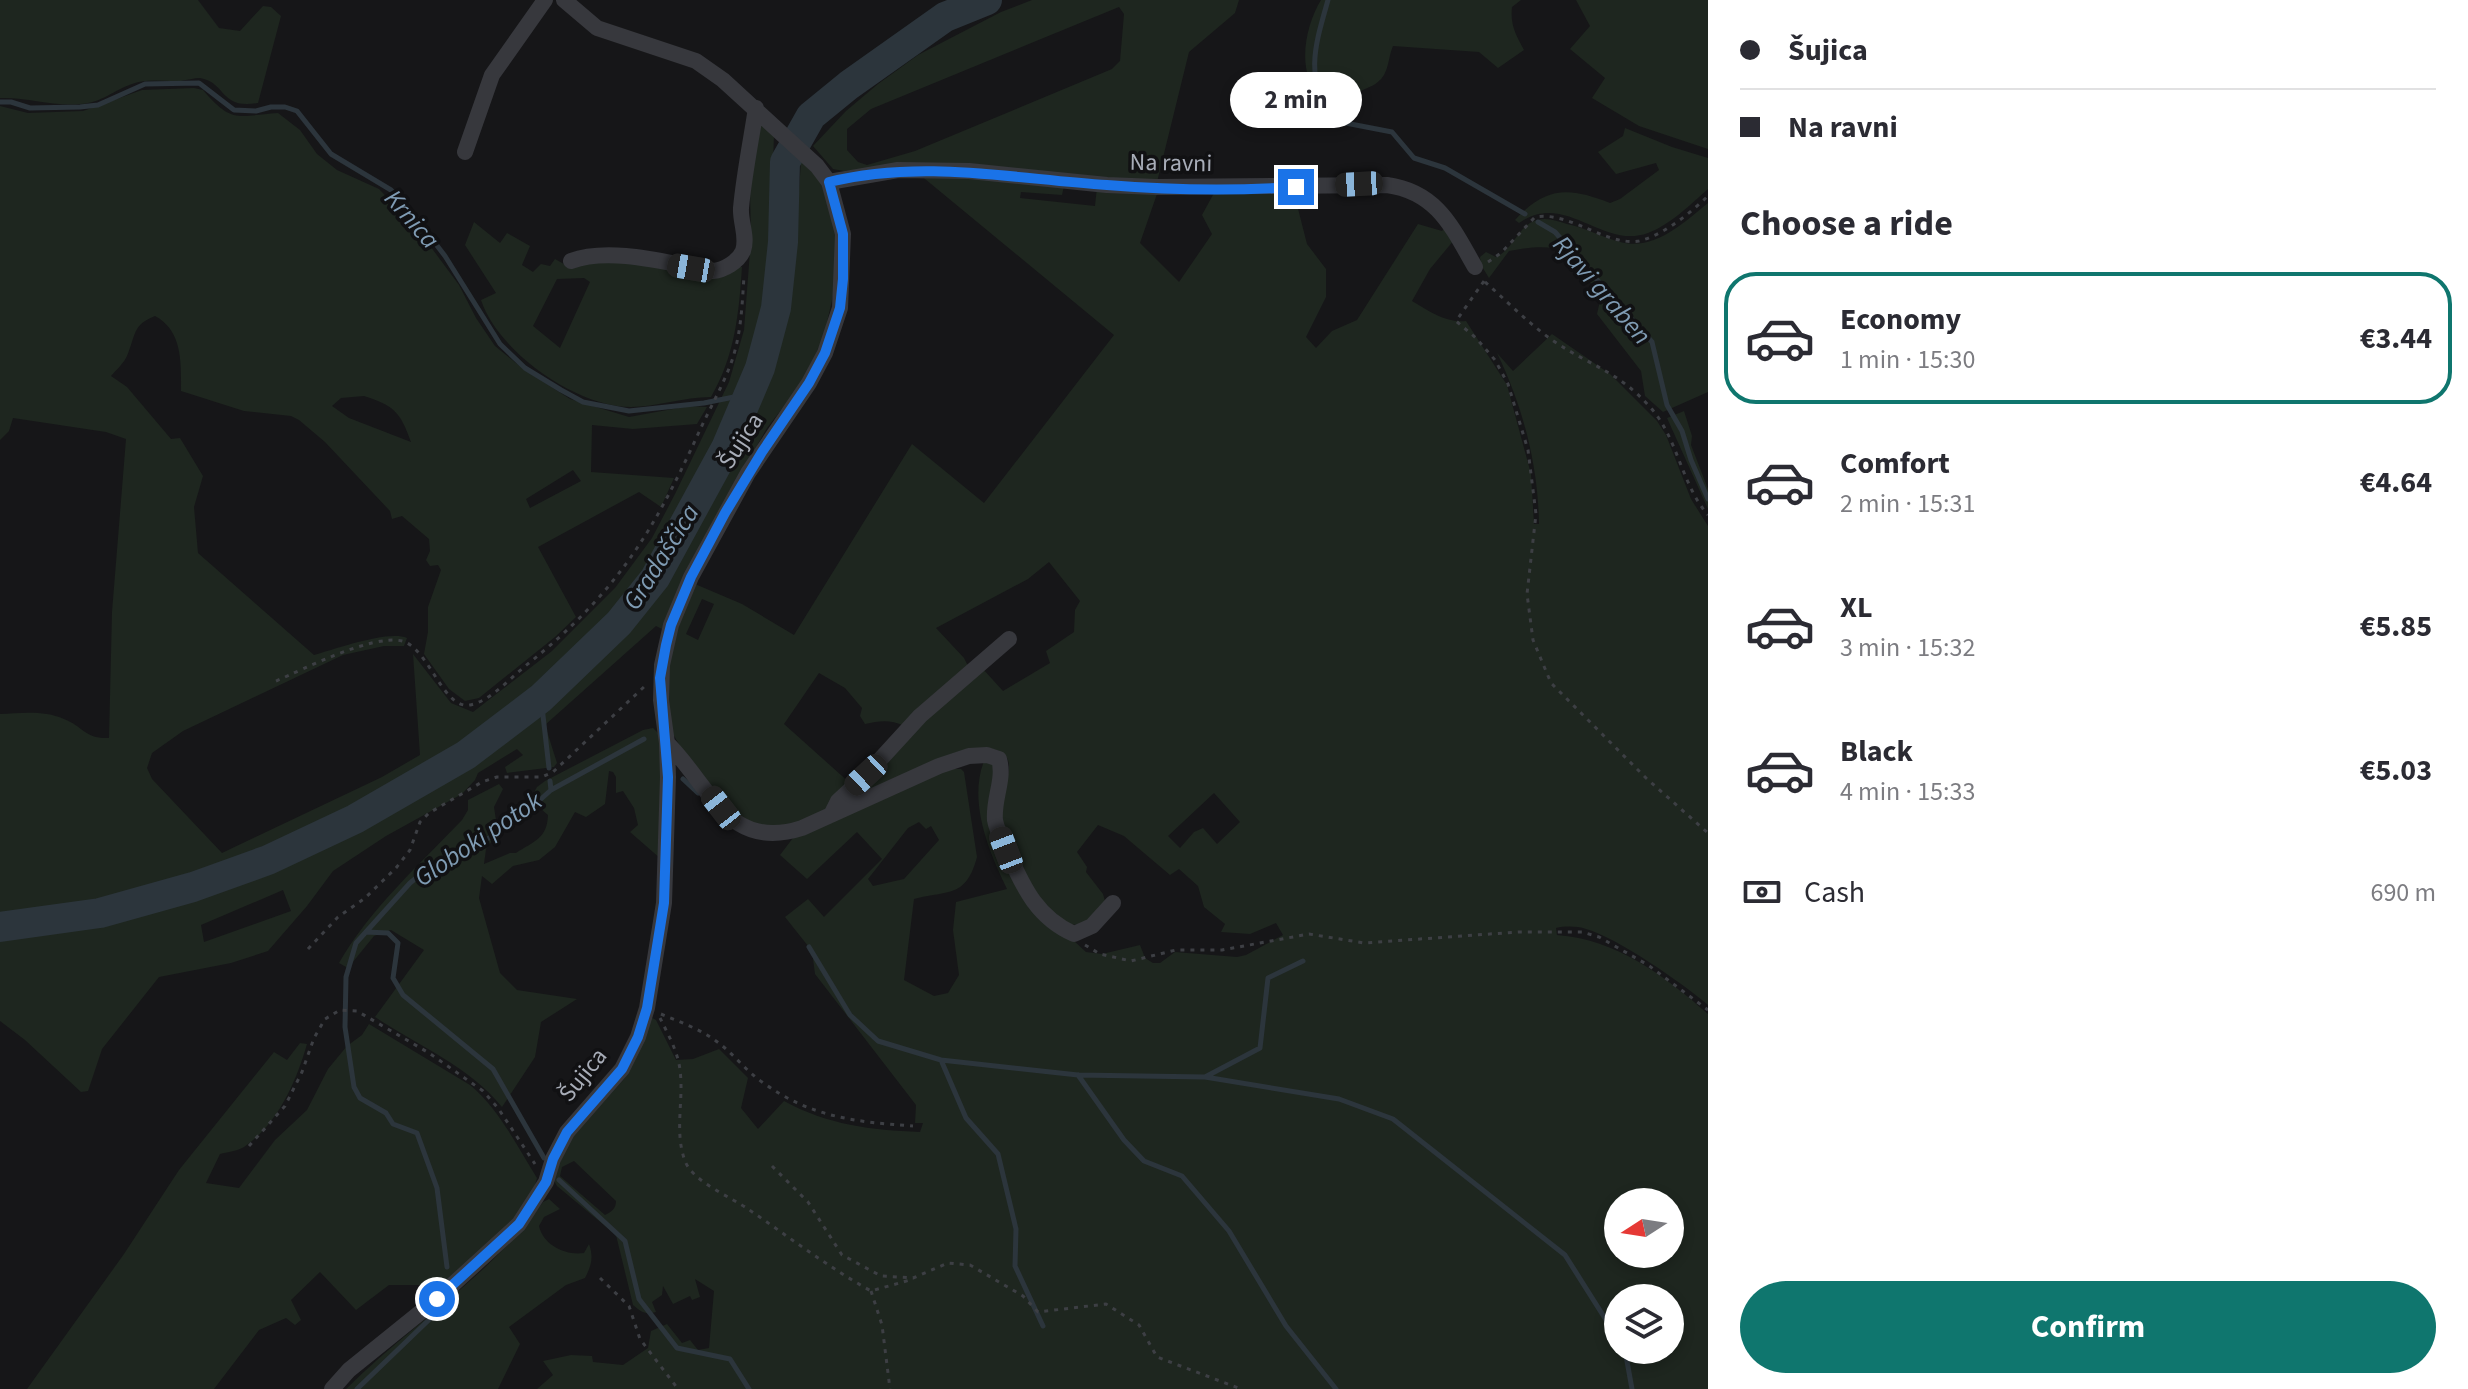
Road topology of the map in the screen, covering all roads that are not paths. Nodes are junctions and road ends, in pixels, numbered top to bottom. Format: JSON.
{"nodes":[{"id":1,"x":545,"y":0,"type":"edge"},
{"id":2,"x":564,"y":0,"type":"edge"},
{"id":3,"x":756,"y":108,"type":"junction"},
{"id":4,"x":465,"y":152,"type":"dead end"},
{"id":5,"x":829,"y":182,"type":"junction"},
{"id":6,"x":571,"y":261,"type":"dead end"},
{"id":7,"x":1479,"y":274,"type":"road end"},
{"id":8,"x":1009,"y":639,"type":"dead end"},
{"id":9,"x":667,"y":743,"type":"junction"},
{"id":10,"x":831,"y":815,"type":"junction"},
{"id":11,"x":1113,"y":903,"type":"dead end"},
{"id":12,"x":332,"y":1389,"type":"edge"}],
"edges":[{"from":1,"to":4,"type":"street"},
{"from":2,"to":3,"type":"street"},
{"from":3,"to":5,"type":"street","name":"Šujica"},
{"from":3,"to":6,"type":"street"},
{"from":5,"to":7,"type":"street","name":"Na ravni"},
{"from":5,"to":9,"type":"street","name":"Šujica"},
{"from":8,"to":10,"type":"street"},
{"from":9,"to":10,"type":"street"},
{"from":9,"to":12,"type":"street","name":"Šujica"},
{"from":10,"to":11,"type":"street"}]}
